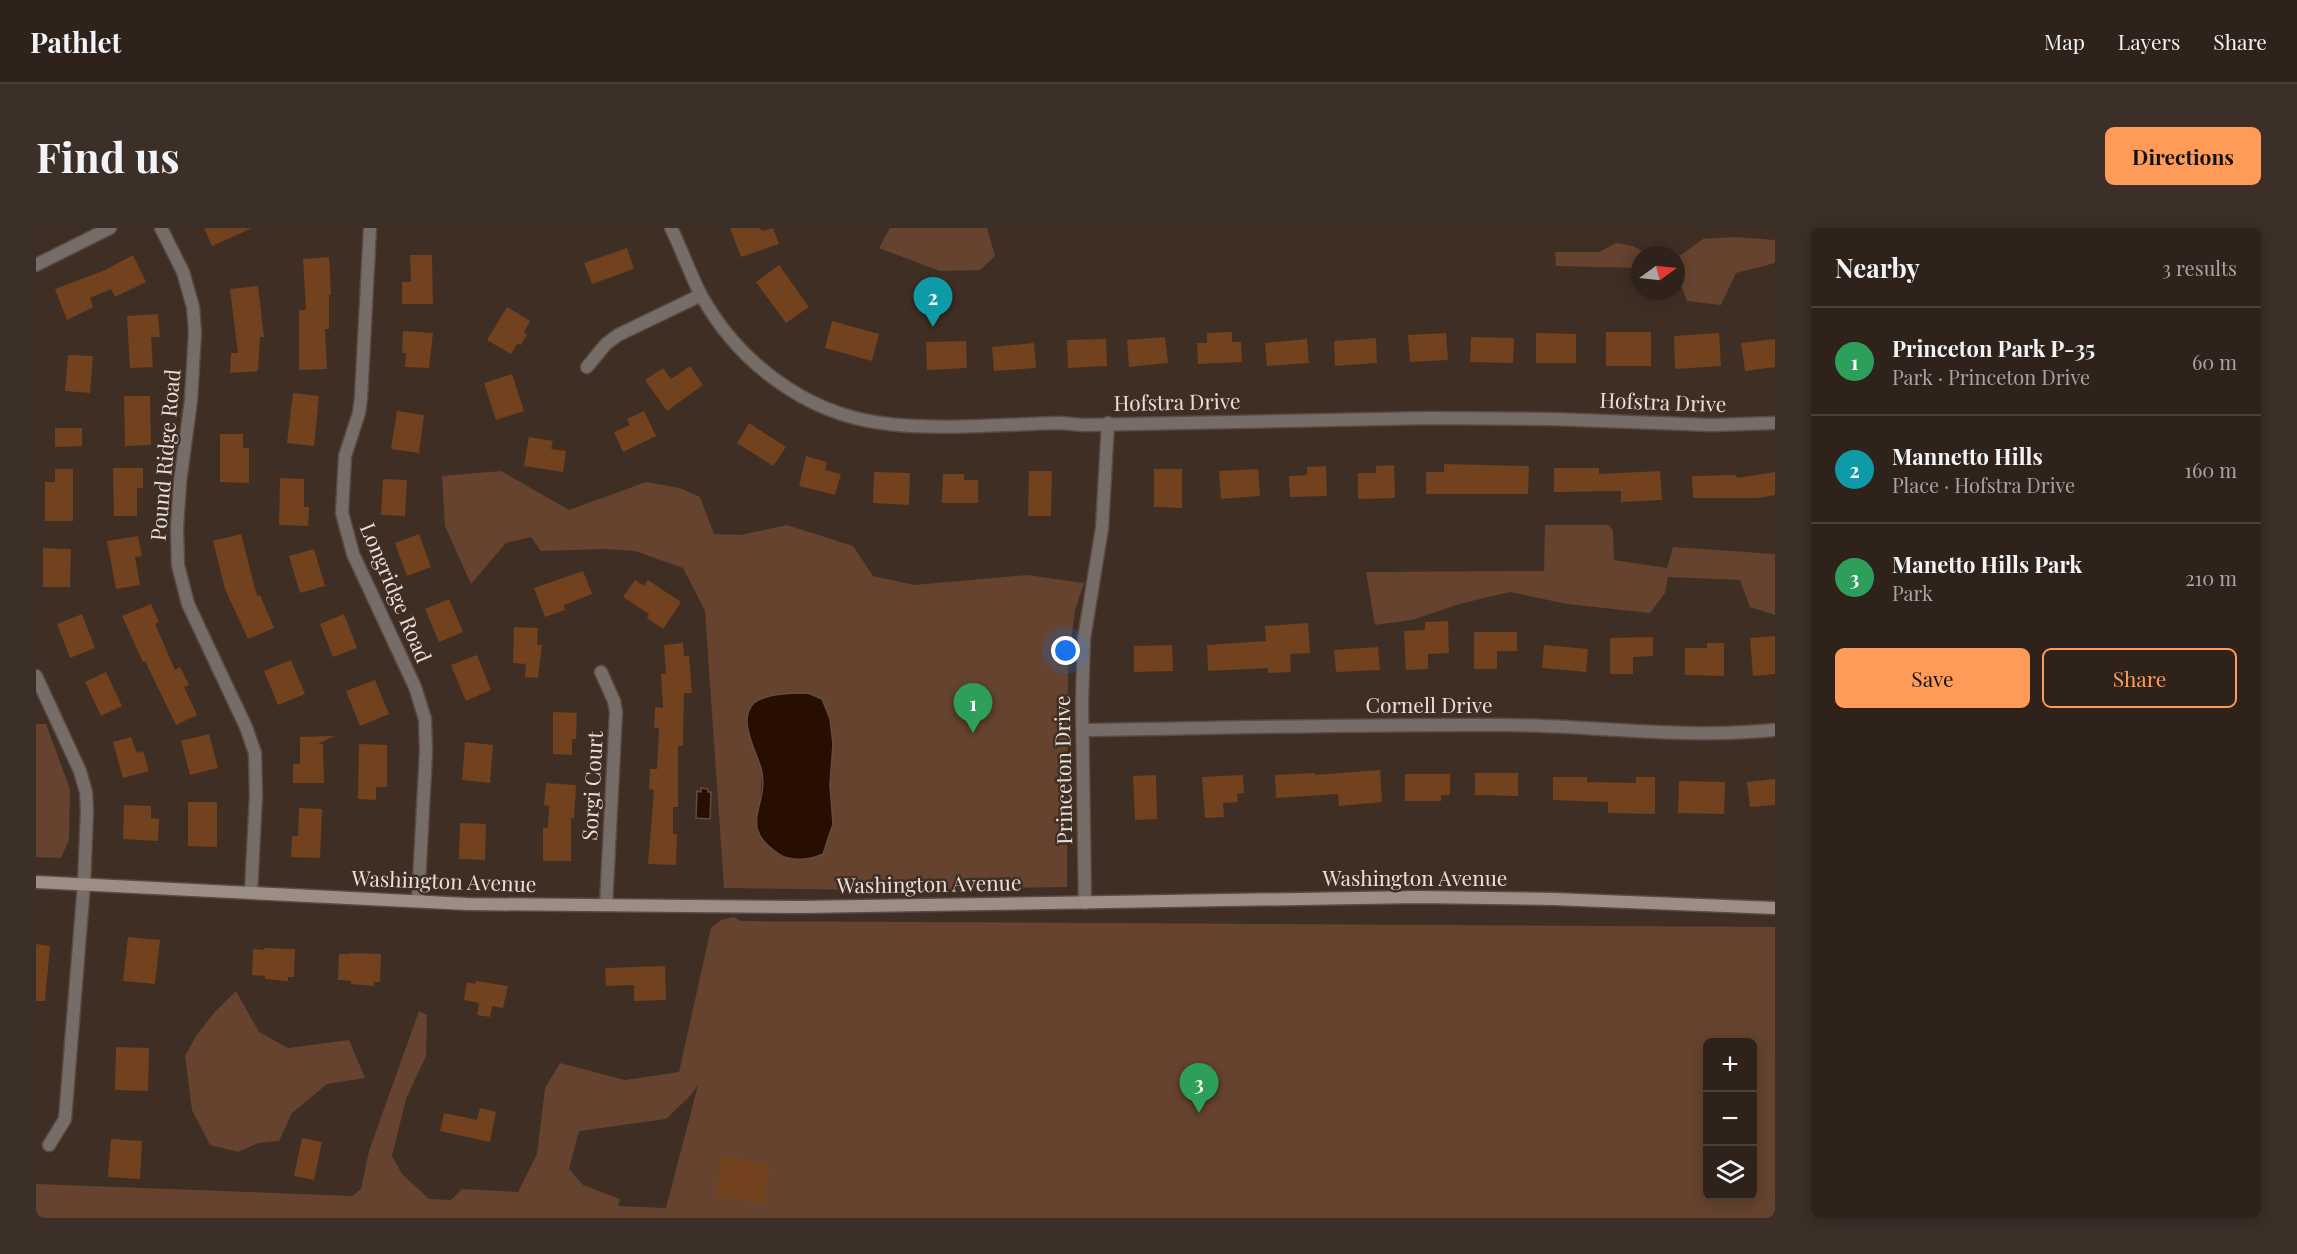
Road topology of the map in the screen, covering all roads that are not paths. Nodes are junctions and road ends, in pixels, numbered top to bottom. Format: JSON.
{"nodes":[{"id":1,"x":110,"y":228,"type":"edge"},
{"id":2,"x":160,"y":228,"type":"edge"},
{"id":3,"x":370,"y":228,"type":"edge"},
{"id":4,"x":671,"y":228,"type":"edge"},
{"id":5,"x":36,"y":265,"type":"edge"},
{"id":6,"x":701,"y":295,"type":"junction"},
{"id":7,"x":587,"y":367,"type":"dead end"},
{"id":8,"x":1107,"y":423,"type":"junction"},
{"id":9,"x":1775,"y":423,"type":"edge"},
{"id":10,"x":601,"y":672,"type":"dead end"},
{"id":11,"x":36,"y":676,"type":"edge"},
{"id":12,"x":1083,"y":730,"type":"junction"},
{"id":13,"x":1775,"y":730,"type":"edge"},
{"id":14,"x":36,"y":882,"type":"edge"},
{"id":15,"x":84,"y":884,"type":"junction"},
{"id":16,"x":251,"y":892,"type":"junction"},
{"id":17,"x":418,"y":901,"type":"junction"},
{"id":18,"x":1085,"y":903,"type":"junction"},
{"id":19,"x":606,"y":905,"type":"junction"},
{"id":20,"x":1775,"y":908,"type":"edge"},
{"id":21,"x":49,"y":1144,"type":"dead end"}],
"edges":[{"from":1,"to":5,"type":"street"},
{"from":2,"to":16,"type":"street","name":"Pound Ridge Road"},
{"from":3,"to":17,"type":"street","name":"Longridge Road"},
{"from":4,"to":6,"type":"street","name":"Hofstra Drive"},
{"from":6,"to":7,"type":"street"},
{"from":6,"to":8,"type":"street","name":"Hofstra Drive"},
{"from":8,"to":9,"type":"street","name":"Hofstra Drive"},
{"from":8,"to":12,"type":"street","name":"Princeton Drive"},
{"from":10,"to":19,"type":"street","name":"Sorgi Court"},
{"from":11,"to":15,"type":"street"},
{"from":12,"to":13,"type":"street","name":"Cornell Drive"},
{"from":12,"to":18,"type":"street","name":"Princeton Drive"},
{"from":14,"to":15,"type":"main road","name":"Washington Avenue"},
{"from":15,"to":16,"type":"main road","name":"Washington Avenue"},
{"from":15,"to":21,"type":"street"},
{"from":16,"to":17,"type":"main road","name":"Washington Avenue"},
{"from":17,"to":19,"type":"main road","name":"Washington Avenue"},
{"from":18,"to":19,"type":"main road","name":"Washington Avenue"},
{"from":18,"to":20,"type":"main road","name":"Washington Avenue"}]}
